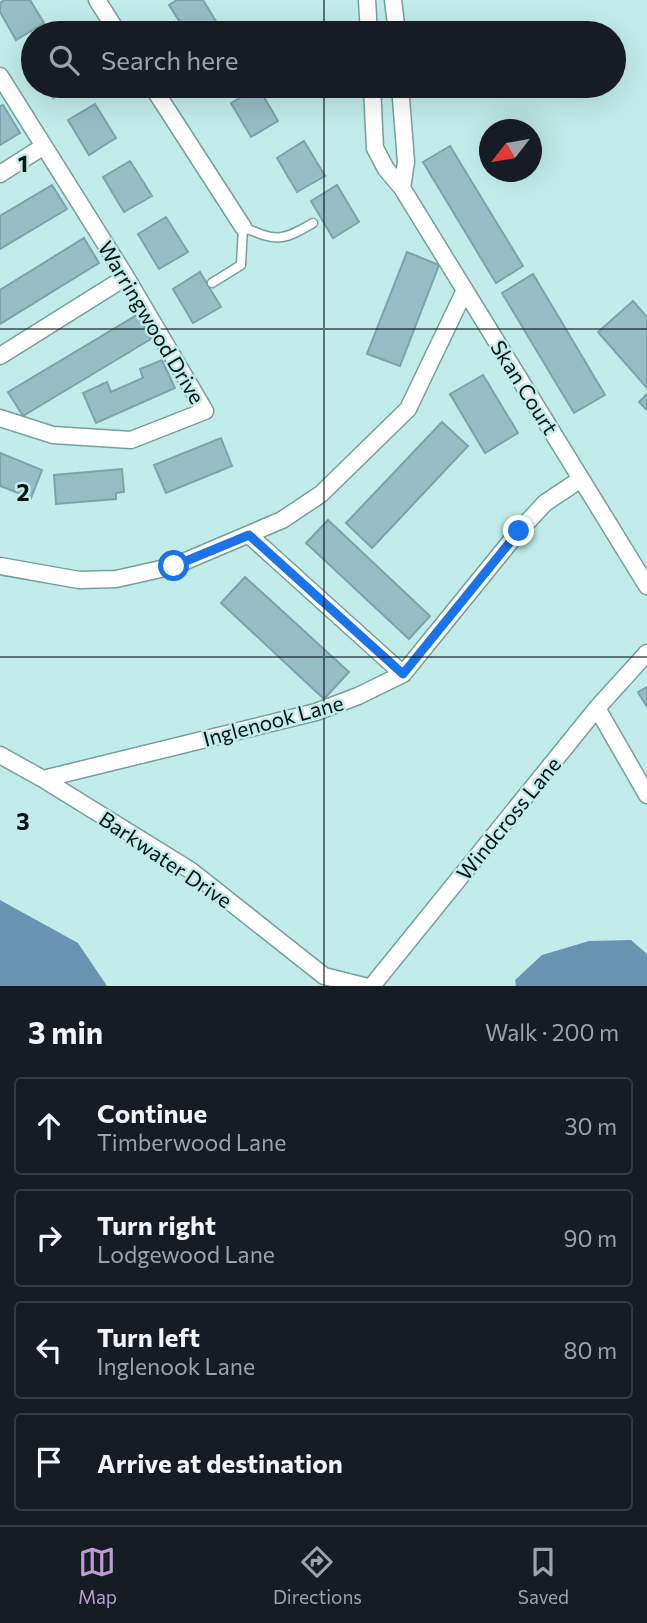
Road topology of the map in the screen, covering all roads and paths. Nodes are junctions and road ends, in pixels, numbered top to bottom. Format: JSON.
{"nodes":[{"id":1,"x":97,"y":0,"type":"edge"},
{"id":2,"x":367,"y":0,"type":"edge"},
{"id":3,"x":393,"y":0,"type":"edge"},
{"id":4,"x":110,"y":21,"type":"edge"},
{"id":5,"x":368,"y":21,"type":"edge"},
{"id":6,"x":396,"y":21,"type":"edge"},
{"id":7,"x":2,"y":84,"type":"edge"},
{"id":8,"x":160,"y":98,"type":"edge"},
{"id":9,"x":373,"y":98,"type":"edge"},
{"id":10,"x":401,"y":98,"type":"edge"},
{"id":11,"x":44,"y":146,"type":"junction"},
{"id":12,"x":0,"y":174,"type":"edge"},
{"id":13,"x":402,"y":188,"type":"junction"},
{"id":14,"x":313,"y":223,"type":"dead end"},
{"id":15,"x":243,"y":227,"type":"junction"},
{"id":16,"x":126,"y":277,"type":"junction"},
{"id":17,"x":212,"y":283,"type":"dead end"},
{"id":18,"x":465,"y":290,"type":"junction"},
{"id":19,"x":0,"y":356,"type":"edge"},
{"id":20,"x":0,"y":418,"type":"edge"},
{"id":21,"x":581,"y":479,"type":"junction"},
{"id":22,"x":249,"y":535,"type":"junction"},
{"id":23,"x":0,"y":566,"type":"edge"},
{"id":24,"x":647,"y":586,"type":"edge"},
{"id":25,"x":647,"y":653,"type":"edge"},
{"id":26,"x":403,"y":674,"type":"junction"},
{"id":27,"x":597,"y":708,"type":"junction"},
{"id":28,"x":0,"y":755,"type":"edge"},
{"id":29,"x":43,"y":779,"type":"junction"},
{"id":30,"x":647,"y":795,"type":"edge"},
{"id":31,"x":364,"y":986,"type":"edge"},
{"id":32,"x":373,"y":986,"type":"edge"}],
"edges":[{"from":1,"to":4,"type":"street"},
{"from":2,"to":5,"type":"street"},
{"from":3,"to":6,"type":"street"},
{"from":7,"to":11,"type":"street","name":"Warringwood Drive"},
{"from":8,"to":15,"type":"street"},
{"from":9,"to":13,"type":"street","name":"Skan Court"},
{"from":10,"to":13,"type":"street"},
{"from":11,"to":12,"type":"street"},
{"from":11,"to":16,"type":"street","name":"Warringwood Drive"},
{"from":13,"to":18,"type":"street","name":"Skan Court"},
{"from":14,"to":15,"type":"lane"},
{"from":15,"to":17,"type":"lane"},
{"from":16,"to":19,"type":"street"},
{"from":16,"to":20,"type":"street","name":"Warringwood Drive"},
{"from":18,"to":21,"type":"street","name":"Skan Court"},
{"from":18,"to":22,"type":"street"},
{"from":21,"to":24,"type":"street","name":"Skan Court"},
{"from":21,"to":26,"type":"street","name":"Inglenook Lane"},
{"from":22,"to":23,"type":"street"},
{"from":22,"to":26,"type":"street"},
{"from":25,"to":27,"type":"street","name":"Windcross Lane"},
{"from":26,"to":29,"type":"street","name":"Inglenook Lane"},
{"from":27,"to":30,"type":"street"},
{"from":27,"to":32,"type":"street","name":"Windcross Lane"},
{"from":28,"to":29,"type":"street","name":"Barkwater Drive"},
{"from":29,"to":31,"type":"street","name":"Barkwater Drive"}]}
